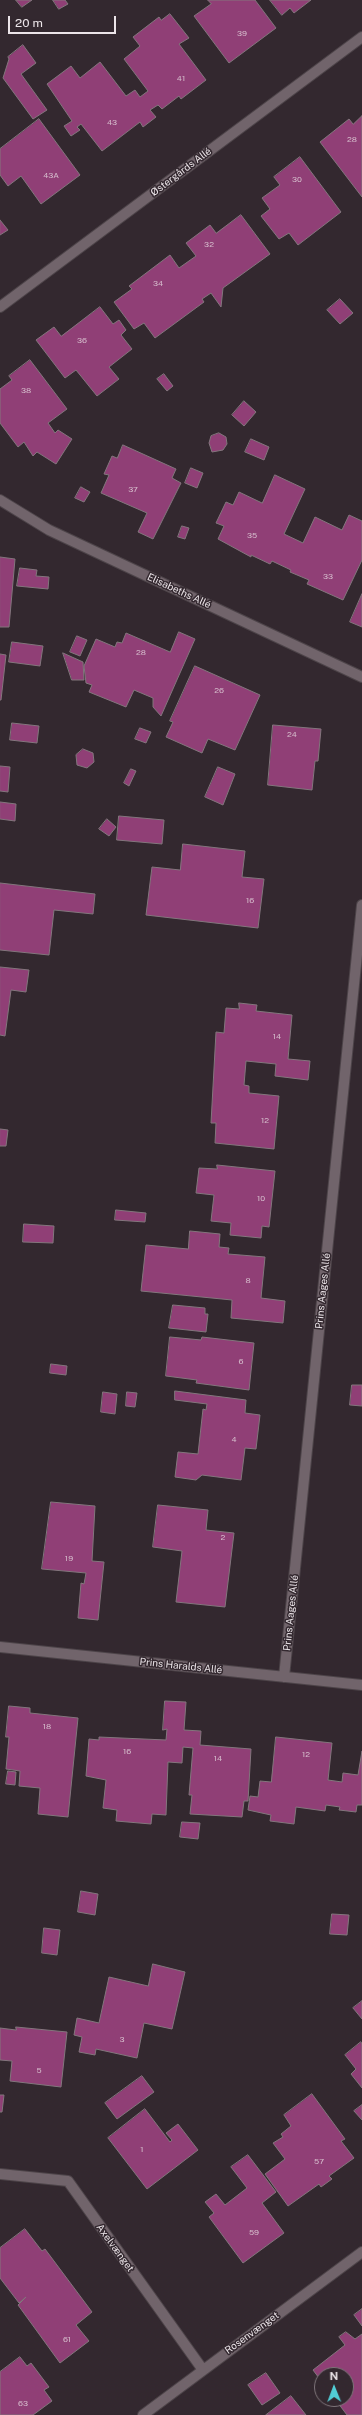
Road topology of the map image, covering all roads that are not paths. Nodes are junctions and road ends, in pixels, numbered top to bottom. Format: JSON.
{"nodes":[{"id":1,"x":362,"y":37,"type":"edge"},
{"id":2,"x":0,"y":307,"type":"edge"},
{"id":3,"x":0,"y":500,"type":"edge"},
{"id":4,"x":362,"y":677,"type":"edge"},
{"id":5,"x":362,"y":905,"type":"edge"},
{"id":6,"x":0,"y":1647,"type":"edge"},
{"id":7,"x":284,"y":1677,"type":"junction"},
{"id":8,"x":362,"y":1685,"type":"edge"},
{"id":9,"x":0,"y":2174,"type":"edge"},
{"id":10,"x":362,"y":2252,"type":"edge"},
{"id":11,"x":202,"y":2370,"type":"junction"},
{"id":12,"x":143,"y":2415,"type":"edge"}],
"edges":[{"from":1,"to":2,"type":"street","name":"Østergårds Allé"},
{"from":3,"to":4,"type":"street","name":"Elisabeths Allé"},
{"from":5,"to":7,"type":"street","name":"Prins Aages Allé"},
{"from":6,"to":7,"type":"street","name":"Prins Haralds Allé"},
{"from":7,"to":8,"type":"street","name":"Prins Haralds Allé"},
{"from":9,"to":11,"type":"street","name":"Axelvænget"},
{"from":10,"to":11,"type":"street","name":"Rosenvænget"},
{"from":11,"to":12,"type":"street","name":"Rosenvænget"}]}
